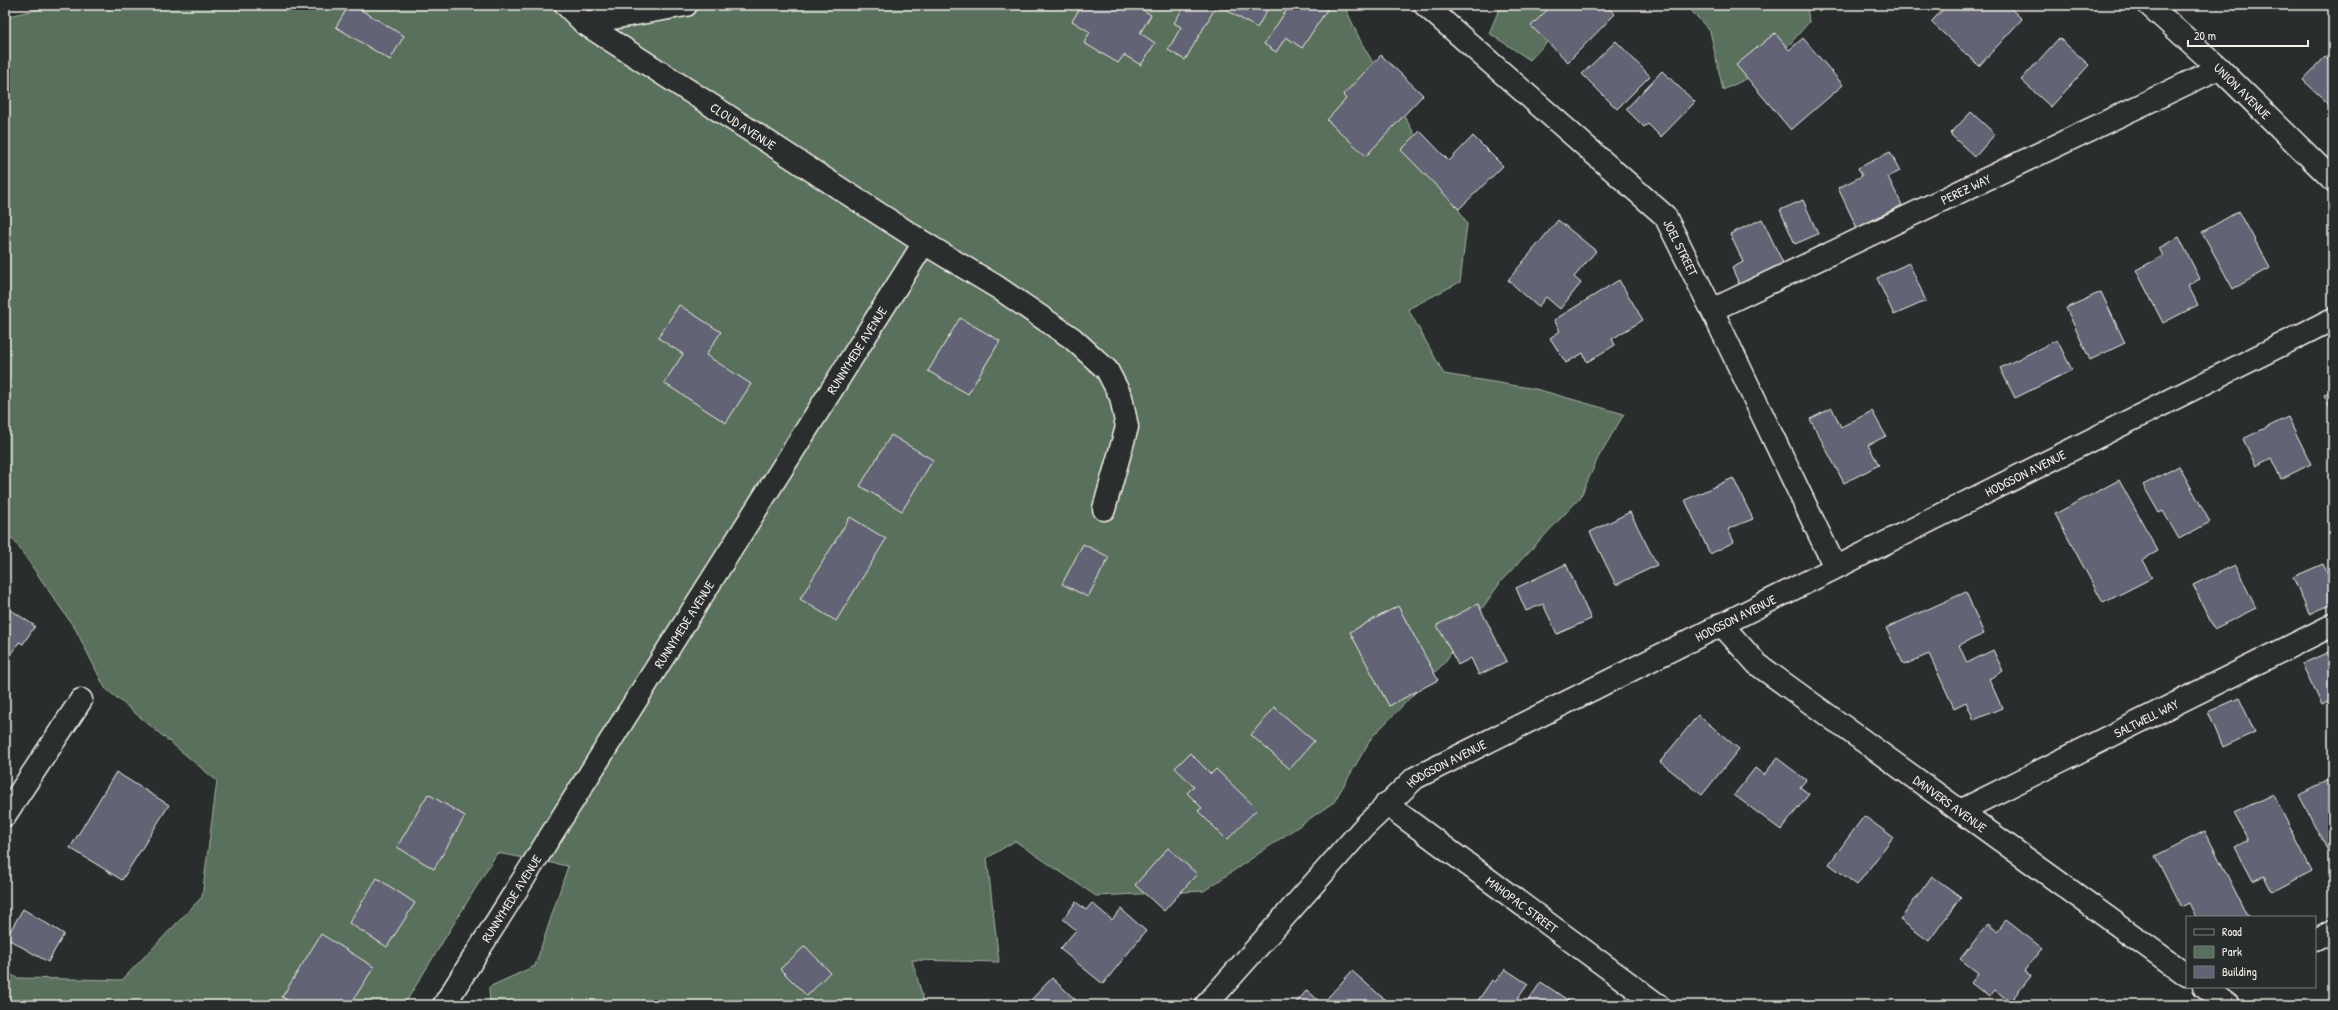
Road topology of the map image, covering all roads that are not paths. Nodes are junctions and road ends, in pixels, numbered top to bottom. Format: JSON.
{"nodes":[{"id":1,"x":566,"y":5,"type":"edge"},
{"id":2,"x":686,"y":5,"type":"edge"},
{"id":3,"x":1425,"y":5,"type":"edge"},
{"id":4,"x":2149,"y":5,"type":"edge"},
{"id":5,"x":584,"y":23,"type":"junction"},
{"id":6,"x":2219,"y":68,"type":"junction"},
{"id":7,"x":2333,"y":180,"type":"edge"},
{"id":8,"x":924,"y":243,"type":"junction"},
{"id":9,"x":1712,"y":310,"type":"junction"},
{"id":10,"x":2333,"y":319,"type":"edge"},
{"id":11,"x":1104,"y":509,"type":"dead end"},
{"id":12,"x":1835,"y":567,"type":"junction"},
{"id":13,"x":1721,"y":624,"type":"junction"},
{"id":14,"x":2333,"y":625,"type":"edge"},
{"id":15,"x":81,"y":700,"type":"dead end"},
{"id":16,"x":1386,"y":804,"type":"junction"},
{"id":17,"x":1960,"y":811,"type":"junction"},
{"id":18,"x":5,"y":815,"type":"edge"},
{"id":19,"x":2333,"y":930,"type":"edge"},
{"id":20,"x":2316,"y":939,"type":"edge"},
{"id":21,"x":2186,"y":974,"type":"edge"},
{"id":22,"x":2212,"y":989,"type":"edge"},
{"id":23,"x":444,"y":1005,"type":"edge"},
{"id":24,"x":1206,"y":1005,"type":"edge"},
{"id":25,"x":1658,"y":1005,"type":"edge"},
{"id":26,"x":2228,"y":1005,"type":"edge"}],
"edges":[{"from":1,"to":5,"type":"street","name":"CLOUD AVENUE"},
{"from":2,"to":5,"type":"street"},
{"from":3,"to":9,"type":"street","name":"JOEL STREET"},
{"from":4,"to":6,"type":"street","name":"UNION AVENUE"},
{"from":5,"to":8,"type":"street","name":"CLOUD AVENUE"},
{"from":6,"to":7,"type":"street","name":"UNION AVENUE"},
{"from":6,"to":9,"type":"street","name":"PEREZ WAY"},
{"from":8,"to":11,"type":"street","name":"CLOUD AVENUE"},
{"from":8,"to":23,"type":"street","name":"RUNNYMEDE AVENUE"},
{"from":9,"to":12,"type":"street","name":"JOEL STREET"},
{"from":10,"to":12,"type":"street","name":"HODGSON AVENUE"},
{"from":12,"to":13,"type":"street","name":"HODGSON AVENUE"},
{"from":13,"to":16,"type":"street","name":"HODGSON AVENUE"},
{"from":13,"to":17,"type":"street","name":"DANVERS AVENUE"},
{"from":14,"to":17,"type":"street","name":"SALTWELL WAY"},
{"from":15,"to":18,"type":"street"},
{"from":16,"to":24,"type":"street","name":"HODGSON AVENUE"},
{"from":16,"to":25,"type":"street","name":"MAHOPAC STREET"},
{"from":17,"to":21,"type":"street","name":"DANVERS AVENUE"},
{"from":19,"to":20,"type":"street"},
{"from":22,"to":26,"type":"street"}]}
